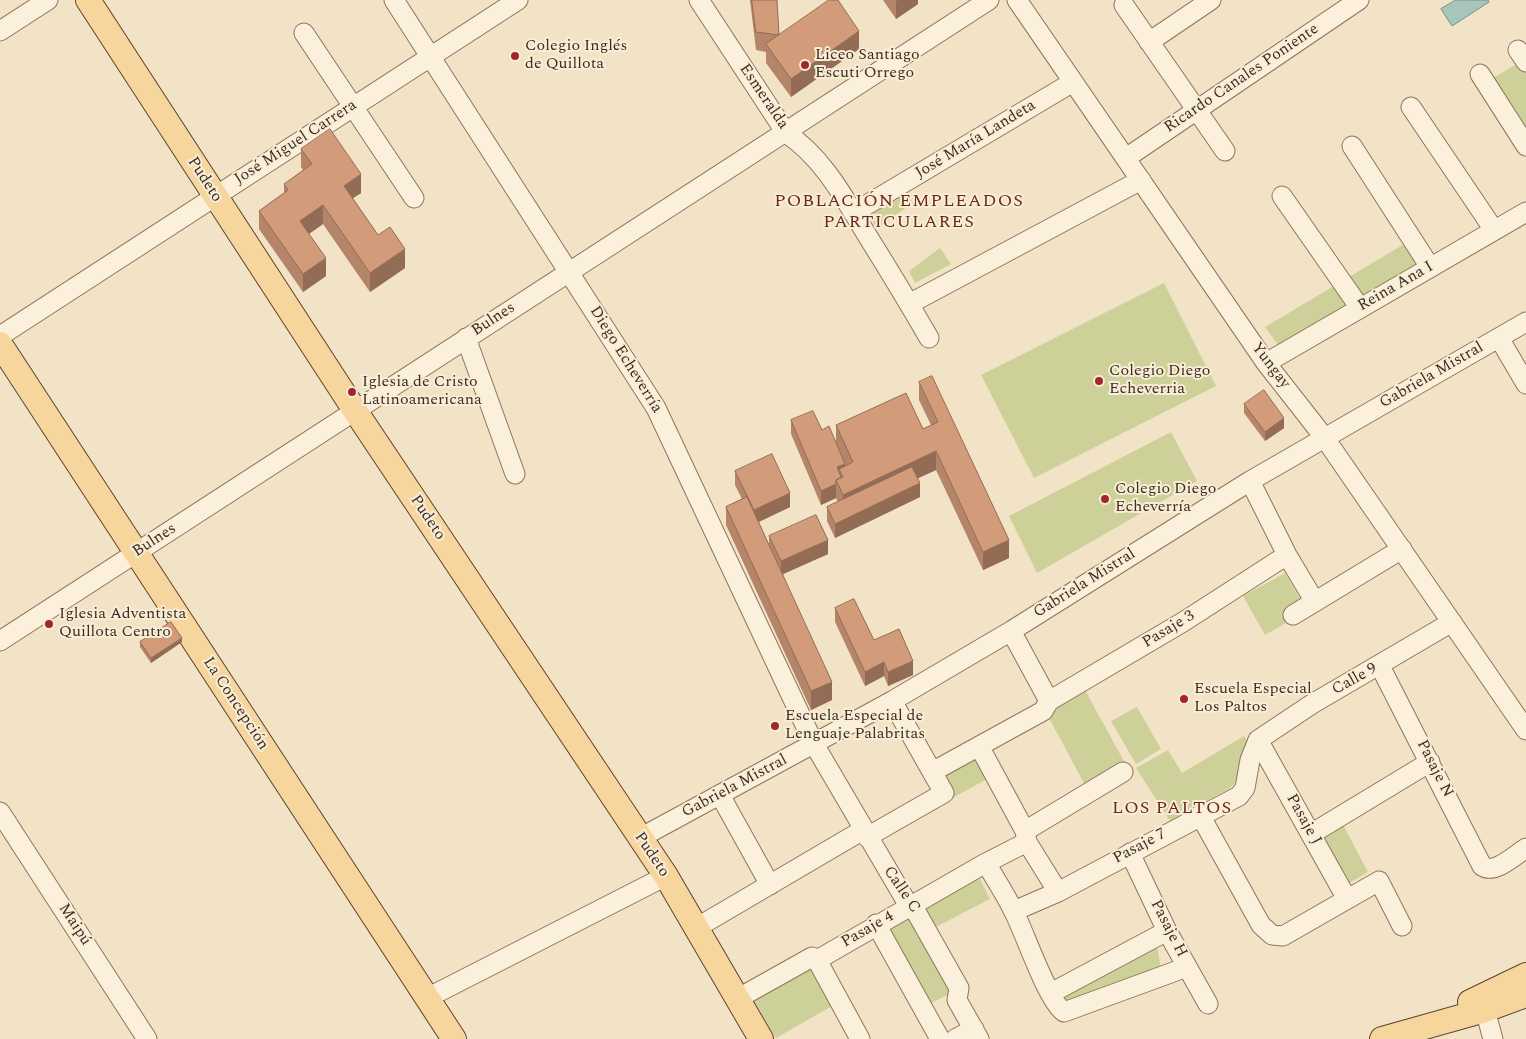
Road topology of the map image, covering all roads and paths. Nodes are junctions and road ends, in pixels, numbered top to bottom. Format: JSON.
{"nodes":[{"id":1,"x":48,"y":0,"type":"edge"},
{"id":2,"x":88,"y":0,"type":"edge"},
{"id":3,"x":394,"y":0,"type":"edge"},
{"id":4,"x":518,"y":0,"type":"edge"},
{"id":5,"x":700,"y":0,"type":"edge"},
{"id":6,"x":989,"y":0,"type":"edge"},
{"id":7,"x":1017,"y":0,"type":"edge"},
{"id":8,"x":1211,"y":0,"type":"edge"},
{"id":9,"x":1359,"y":0,"type":"edge"},
{"id":10,"x":1124,"y":5,"type":"dead end"},
{"id":11,"x":0,"y":31,"type":"edge"},
{"id":12,"x":304,"y":33,"type":"dead end"},
{"id":13,"x":1149,"y":42,"type":"junction"},
{"id":14,"x":431,"y":57,"type":"junction"},
{"id":15,"x":1480,"y":74,"type":"dead end"},
{"id":16,"x":1073,"y":82,"type":"junction"},
{"id":17,"x":1411,"y":106,"type":"dead end"},
{"id":18,"x":352,"y":107,"type":"junction"},
{"id":19,"x":1196,"y":109,"type":"junction"},
{"id":20,"x":786,"y":133,"type":"junction"},
{"id":21,"x":1352,"y":146,"type":"dead end"},
{"id":22,"x":1526,"y":146,"type":"edge"},
{"id":23,"x":1225,"y":151,"type":"dead end"},
{"id":24,"x":1126,"y":158,"type":"junction"},
{"id":25,"x":1141,"y":180,"type":"junction"},
{"id":26,"x":214,"y":195,"type":"junction"},
{"id":27,"x":1282,"y":196,"type":"dead end"},
{"id":28,"x":414,"y":198,"type":"dead end"},
{"id":29,"x":854,"y":212,"type":"junction"},
{"id":30,"x":1526,"y":212,"type":"edge"},
{"id":31,"x":1494,"y":230,"type":"junction"},
{"id":32,"x":1430,"y":267,"type":"junction"},
{"id":33,"x":570,"y":272,"type":"junction"},
{"id":34,"x":909,"y":304,"type":"junction"},
{"id":35,"x":1360,"y":308,"type":"junction"},
{"id":36,"x":1526,"y":322,"type":"edge"},
{"id":37,"x":0,"y":336,"type":"edge"},
{"id":38,"x":466,"y":338,"type":"junction"},
{"id":39,"x":929,"y":338,"type":"dead end"},
{"id":40,"x":1498,"y":338,"type":"junction"},
{"id":41,"x":0,"y":344,"type":"edge"},
{"id":42,"x":1266,"y":363,"type":"junction"},
{"id":43,"x":1526,"y":384,"type":"edge"},
{"id":44,"x":354,"y":409,"type":"junction"},
{"id":45,"x":1324,"y":437,"type":"junction"},
{"id":46,"x":515,"y":474,"type":"dead end"},
{"id":47,"x":1250,"y":480,"type":"junction"},
{"id":48,"x":1402,"y":549,"type":"junction"},
{"id":49,"x":137,"y":553,"type":"junction"},
{"id":50,"x":1287,"y":555,"type":"junction"},
{"id":51,"x":1315,"y":602,"type":"junction"},
{"id":52,"x":1293,"y":615,"type":"dead end"},
{"id":53,"x":1452,"y":622,"type":"junction"},
{"id":54,"x":1010,"y":631,"type":"junction"},
{"id":55,"x":0,"y":640,"type":"edge"},
{"id":56,"x":1380,"y":666,"type":"junction"},
{"id":57,"x":892,"y":701,"type":"junction"},
{"id":58,"x":1048,"y":705,"type":"junction"},
{"id":59,"x":1526,"y":730,"type":"edge"},
{"id":60,"x":1258,"y":740,"type":"junction"},
{"id":61,"x":814,"y":744,"type":"junction"},
{"id":62,"x":979,"y":746,"type":"junction"},
{"id":63,"x":1430,"y":762,"type":"junction"},
{"id":64,"x":932,"y":772,"type":"junction"},
{"id":65,"x":1123,"y":772,"type":"dead end"},
{"id":66,"x":720,"y":795,"type":"junction"},
{"id":67,"x":0,"y":812,"type":"edge"},
{"id":68,"x":1200,"y":815,"type":"junction"},
{"id":69,"x":865,"y":833,"type":"junction"},
{"id":70,"x":1311,"y":834,"type":"junction"},
{"id":71,"x":1026,"y":836,"type":"junction"},
{"id":72,"x":640,"y":838,"type":"junction"},
{"id":73,"x":1526,"y":848,"type":"edge"},
{"id":74,"x":1130,"y":853,"type":"junction"},
{"id":75,"x":984,"y":864,"type":"junction"},
{"id":76,"x":666,"y":876,"type":"junction"},
{"id":77,"x":770,"y":885,"type":"junction"},
{"id":78,"x":1058,"y":892,"type":"junction"},
{"id":79,"x":1347,"y":899,"type":"junction"},
{"id":80,"x":909,"y":906,"type":"junction"},
{"id":81,"x":1014,"y":911,"type":"junction"},
{"id":82,"x":876,"y":924,"type":"junction"},
{"id":83,"x":1402,"y":926,"type":"dead end"},
{"id":84,"x":696,"y":928,"type":"junction"},
{"id":85,"x":1167,"y":931,"type":"junction"},
{"id":86,"x":817,"y":960,"type":"junction"},
{"id":87,"x":1187,"y":967,"type":"junction"},
{"id":88,"x":1526,"y":975,"type":"edge"},
{"id":89,"x":1051,"y":993,"type":"junction"},
{"id":90,"x":1526,"y":995,"type":"edge"},
{"id":91,"x":427,"y":998,"type":"junction"},
{"id":92,"x":737,"y":999,"type":"junction"},
{"id":93,"x":1208,"y":1004,"type":"dead end"},
{"id":94,"x":1485,"y":1010,"type":"junction"},
{"id":95,"x":1434,"y":1023,"type":"junction"},
{"id":96,"x":976,"y":1034,"type":"edge"},
{"id":97,"x":147,"y":1039,"type":"edge"},
{"id":98,"x":454,"y":1039,"type":"edge"},
{"id":99,"x":761,"y":1039,"type":"edge"},
{"id":100,"x":860,"y":1039,"type":"edge"},
{"id":101,"x":940,"y":1039,"type":"edge"},
{"id":102,"x":955,"y":1039,"type":"edge"},
{"id":103,"x":1382,"y":1039,"type":"edge"},
{"id":104,"x":1493,"y":1039,"type":"edge"}],
"edges":[{"from":1,"to":11,"type":"street"},
{"from":2,"to":26,"type":"main road","name":"Pudeto"},
{"from":3,"to":14,"type":"street","name":"Diego Echeverría"},
{"from":4,"to":14,"type":"street","name":"José Miguel Carrera"},
{"from":5,"to":20,"type":"street","name":"Esmeralda"},
{"from":6,"to":20,"type":"street","name":"Bulnes"},
{"from":7,"to":16,"type":"street","name":"Yungay"},
{"from":8,"to":13,"type":"street"},
{"from":9,"to":19,"type":"street","name":"Ricardo Canales Poniente"},
{"from":10,"to":13,"type":"street"},
{"from":12,"to":18,"type":"street"},
{"from":13,"to":19,"type":"street"},
{"from":14,"to":18,"type":"street","name":"José Miguel Carrera"},
{"from":14,"to":33,"type":"street","name":"Diego Echeverría"},
{"from":15,"to":22,"type":"street"},
{"from":16,"to":24,"type":"street","name":"Yungay"},
{"from":16,"to":29,"type":"street","name":"José María Landeta"},
{"from":17,"to":31,"type":"street"},
{"from":18,"to":26,"type":"street","name":"José Miguel Carrera"},
{"from":18,"to":28,"type":"street"},
{"from":19,"to":23,"type":"street"},
{"from":19,"to":24,"type":"street","name":"Ricardo Canales Poniente"},
{"from":20,"to":29,"type":"street","name":"Esmeralda"},
{"from":20,"to":33,"type":"street","name":"Bulnes"},
{"from":21,"to":32,"type":"street"},
{"from":24,"to":25,"type":"street","name":"Yungay"},
{"from":25,"to":34,"type":"street"},
{"from":25,"to":42,"type":"street","name":"Yungay"},
{"from":26,"to":37,"type":"street","name":"José Miguel Carrera"},
{"from":26,"to":44,"type":"main road","name":"Pudeto"},
{"from":27,"to":35,"type":"street"},
{"from":29,"to":34,"type":"street","name":"Esmeralda"},
{"from":30,"to":31,"type":"street","name":"Reina Ana I"},
{"from":31,"to":32,"type":"street","name":"Reina Ana I"},
{"from":32,"to":35,"type":"street","name":"Reina Ana I"},
{"from":33,"to":38,"type":"street","name":"Bulnes"},
{"from":33,"to":61,"type":"street","name":"Diego Echeverría"},
{"from":34,"to":39,"type":"street","name":"Esmeralda"},
{"from":35,"to":42,"type":"street","name":"Reina Ana I"},
{"from":36,"to":40,"type":"street","name":"Gabriela Mistral"},
{"from":38,"to":44,"type":"street","name":"Bulnes"},
{"from":38,"to":46,"type":"street"},
{"from":40,"to":43,"type":"street"},
{"from":40,"to":45,"type":"street","name":"Gabriela Mistral"},
{"from":41,"to":49,"type":"main road","name":"La Concepción"},
{"from":42,"to":45,"type":"street","name":"Yungay"},
{"from":44,"to":49,"type":"street","name":"Bulnes"},
{"from":44,"to":72,"type":"main road","name":"Pudeto"},
{"from":45,"to":47,"type":"street","name":"Gabriela Mistral"},
{"from":45,"to":48,"type":"street","name":"Yungay"},
{"from":47,"to":50,"type":"street"},
{"from":47,"to":54,"type":"street","name":"Gabriela Mistral"},
{"from":48,"to":51,"type":"street"},
{"from":48,"to":53,"type":"street","name":"Yungay"},
{"from":49,"to":55,"type":"street","name":"Bulnes"},
{"from":49,"to":91,"type":"main road","name":"La Concepción"},
{"from":50,"to":51,"type":"street"},
{"from":50,"to":58,"type":"street","name":"Pasaje 3"},
{"from":51,"to":52,"type":"street"},
{"from":53,"to":56,"type":"street","name":"Calle 9"},
{"from":53,"to":59,"type":"street","name":"Yungay"},
{"from":54,"to":57,"type":"street","name":"Gabriela Mistral"},
{"from":54,"to":58,"type":"street"},
{"from":56,"to":60,"type":"street","name":"Calle 9"},
{"from":56,"to":63,"type":"street","name":"Pasaje N"},
{"from":57,"to":61,"type":"street","name":"Gabriela Mistral"},
{"from":57,"to":64,"type":"street"},
{"from":58,"to":62,"type":"street","name":"Pasaje 3"},
{"from":60,"to":68,"type":"street","name":"Pasaje 7"},
{"from":60,"to":70,"type":"street","name":"Pasaje J"},
{"from":61,"to":66,"type":"street","name":"Gabriela Mistral"},
{"from":61,"to":69,"type":"street","name":"Calle C"},
{"from":62,"to":64,"type":"street","name":"Pasaje 3"},
{"from":62,"to":71,"type":"street"},
{"from":63,"to":70,"type":"street"},
{"from":63,"to":73,"type":"street","name":"Pasaje N"},
{"from":64,"to":69,"type":"street"},
{"from":65,"to":71,"type":"street","name":"Pasaje 4"},
{"from":66,"to":72,"type":"street","name":"Gabriela Mistral"},
{"from":66,"to":77,"type":"street"},
{"from":67,"to":97,"type":"street","name":"Maipú"},
{"from":68,"to":74,"type":"street","name":"Pasaje 7"},
{"from":68,"to":79,"type":"street"},
{"from":69,"to":77,"type":"street"},
{"from":69,"to":80,"type":"street","name":"Calle C"},
{"from":70,"to":79,"type":"street","name":"Pasaje J"},
{"from":71,"to":75,"type":"street","name":"Pasaje 4"},
{"from":71,"to":78,"type":"street"},
{"from":72,"to":76,"type":"main road","name":"Pudeto"},
{"from":74,"to":78,"type":"street","name":"Pasaje 7"},
{"from":74,"to":85,"type":"street","name":"Pasaje H"},
{"from":75,"to":80,"type":"street","name":"Pasaje 4"},
{"from":75,"to":81,"type":"street"},
{"from":76,"to":84,"type":"main road","name":"Pudeto"},
{"from":76,"to":91,"type":"street"},
{"from":77,"to":84,"type":"street"},
{"from":78,"to":81,"type":"street","name":"Pasaje 7"},
{"from":79,"to":83,"type":"street"},
{"from":80,"to":82,"type":"street","name":"Pasaje 4"},
{"from":80,"to":96,"type":"street","name":"Calle C"},
{"from":81,"to":89,"type":"street"},
{"from":82,"to":86,"type":"street","name":"Pasaje 4"},
{"from":82,"to":101,"type":"street"},
{"from":84,"to":92,"type":"main road","name":"Pudeto"},
{"from":85,"to":87,"type":"street","name":"Pasaje H"},
{"from":85,"to":89,"type":"street"},
{"from":86,"to":92,"type":"street","name":"Pasaje 4"},
{"from":86,"to":100,"type":"street"},
{"from":87,"to":89,"type":"street"},
{"from":87,"to":93,"type":"street","name":"Pasaje H"},
{"from":88,"to":95,"type":"main road"},
{"from":90,"to":94,"type":"main road"},
{"from":91,"to":98,"type":"main road","name":"La Concepción"},
{"from":92,"to":99,"type":"main road","name":"Pudeto"},
{"from":94,"to":95,"type":"main road"},
{"from":94,"to":104,"type":"street"},
{"from":95,"to":103,"type":"main road"},
{"from":96,"to":102,"type":"street"}]}
